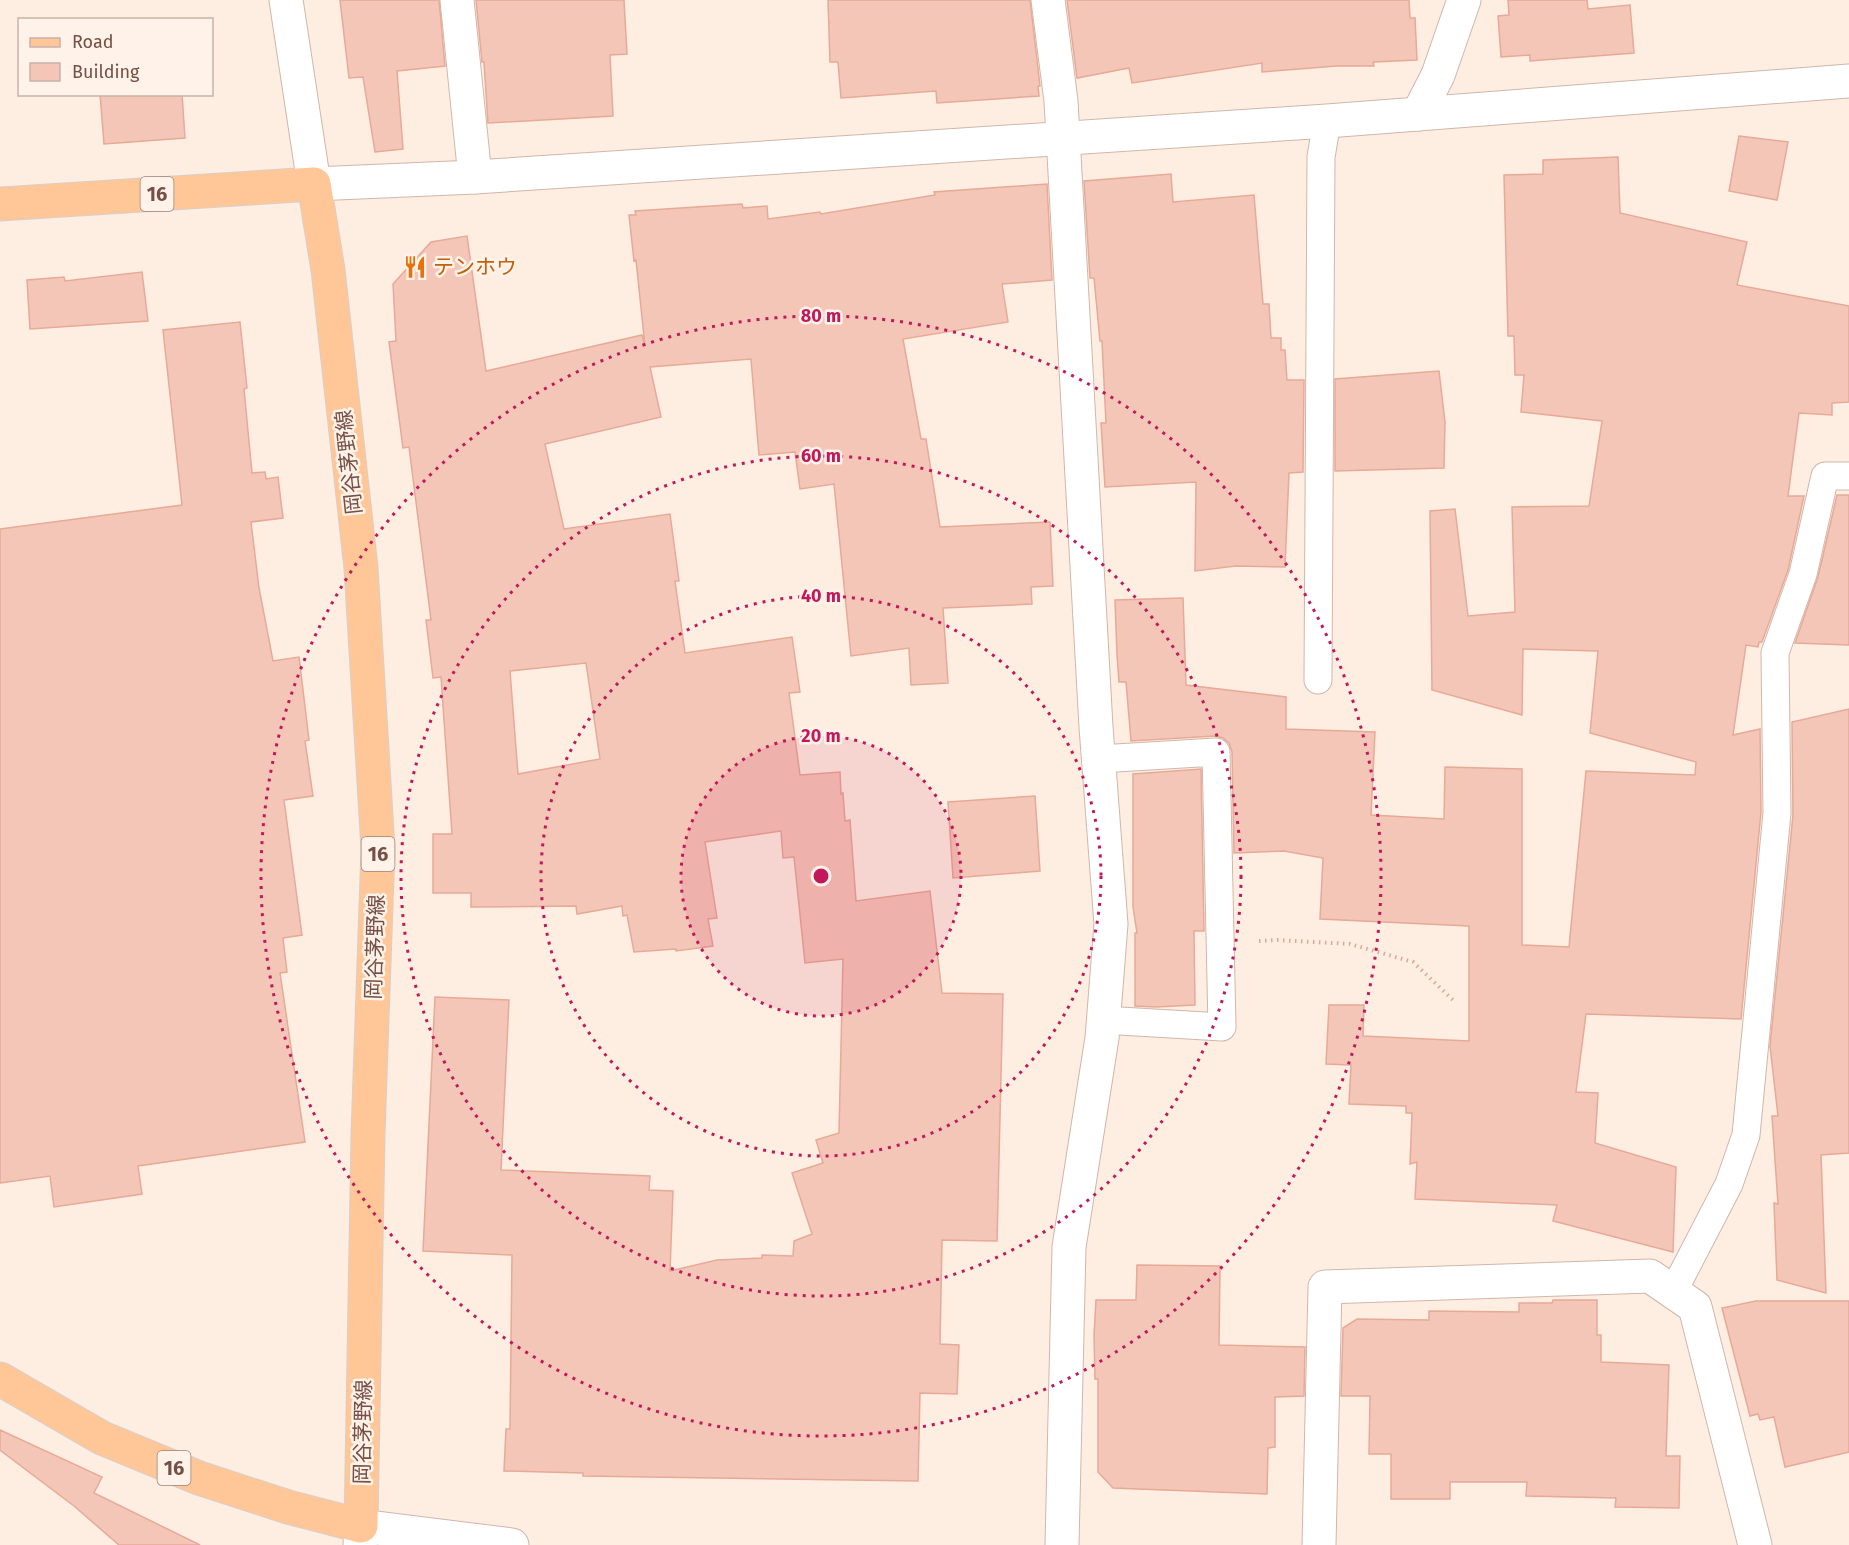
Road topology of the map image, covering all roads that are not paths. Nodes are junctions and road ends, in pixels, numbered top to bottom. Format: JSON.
{"nodes":[{"id":1,"x":286,"y":0,"type":"edge"},
{"id":2,"x":457,"y":0,"type":"edge"},
{"id":3,"x":1048,"y":0,"type":"edge"},
{"id":4,"x":1464,"y":0,"type":"edge"},
{"id":5,"x":1849,"y":81,"type":"edge"},
{"id":6,"x":1418,"y":114,"type":"junction"},
{"id":7,"x":1327,"y":121,"type":"junction"},
{"id":8,"x":1063,"y":138,"type":"junction"},
{"id":9,"x":475,"y":177,"type":"junction"},
{"id":10,"x":314,"y":184,"type":"junction"},
{"id":11,"x":0,"y":204,"type":"edge"},
{"id":12,"x":1849,"y":476,"type":"edge"},
{"id":13,"x":1318,"y":680,"type":"dead end"},
{"id":14,"x":1099,"y":759,"type":"junction"},
{"id":15,"x":1103,"y":1020,"type":"junction"},
{"id":16,"x":1672,"y":1292,"type":"junction"},
{"id":17,"x":0,"y":1379,"type":"edge"},
{"id":18,"x":361,"y":1536,"type":"edge"},
{"id":19,"x":512,"y":1545,"type":"edge"},
{"id":20,"x":1062,"y":1545,"type":"edge"},
{"id":21,"x":1319,"y":1545,"type":"edge"},
{"id":22,"x":1755,"y":1545,"type":"edge"}],
"edges":[{"from":1,"to":10,"type":"street"},
{"from":2,"to":9,"type":"street"},
{"from":3,"to":8,"type":"street"},
{"from":4,"to":6,"type":"street"},
{"from":5,"to":6,"type":"street"},
{"from":6,"to":7,"type":"street"},
{"from":7,"to":8,"type":"street"},
{"from":7,"to":13,"type":"lane"},
{"from":8,"to":9,"type":"street"},
{"from":8,"to":14,"type":"street"},
{"from":9,"to":10,"type":"street"},
{"from":10,"to":11,"type":"main road","number":"16"},
{"from":10,"to":18,"type":"main road","name":"岡谷茅野線","number":"16"},
{"from":12,"to":16,"type":"lane"},
{"from":14,"to":15,"type":"street"},
{"from":14,"to":15,"type":"lane"},
{"from":15,"to":20,"type":"street"},
{"from":16,"to":21,"type":"street"},
{"from":16,"to":22,"type":"street"},
{"from":17,"to":18,"type":"main road","number":"16"},
{"from":18,"to":19,"type":"street"}]}
